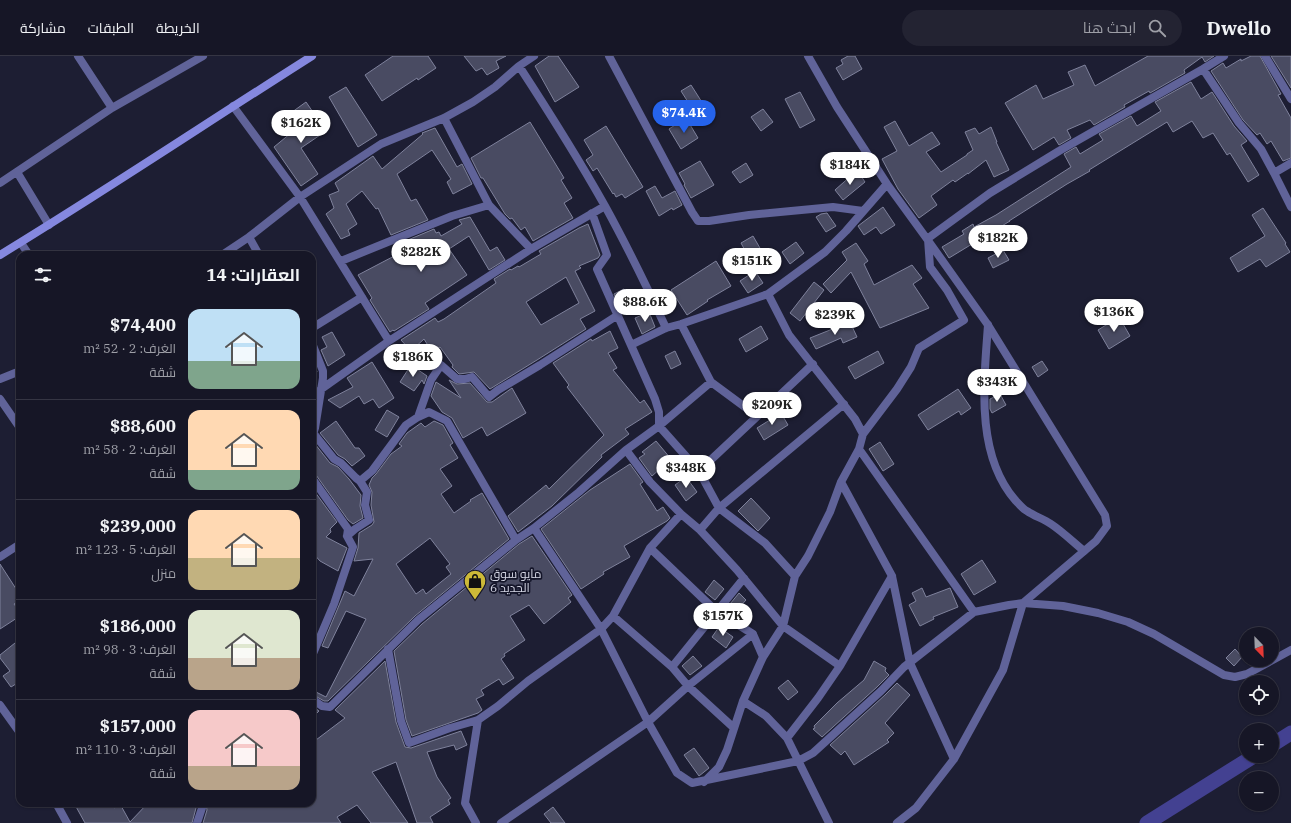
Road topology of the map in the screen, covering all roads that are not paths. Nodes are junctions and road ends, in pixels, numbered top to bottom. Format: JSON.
{"nodes":[{"id":1,"x":78,"y":56,"type":"edge"},
{"id":2,"x":203,"y":56,"type":"edge"},
{"id":3,"x":312,"y":56,"type":"edge"},
{"id":4,"x":534,"y":56,"type":"edge"},
{"id":5,"x":609,"y":56,"type":"edge"},
{"id":6,"x":808,"y":56,"type":"edge"},
{"id":7,"x":1224,"y":56,"type":"edge"},
{"id":8,"x":1265,"y":56,"type":"edge"},
{"id":9,"x":519,"y":66,"type":"junction"},
{"id":10,"x":1203,"y":69,"type":"junction"},
{"id":11,"x":1291,"y":99,"type":"edge"},
{"id":12,"x":233,"y":106,"type":"junction"},
{"id":13,"x":112,"y":108,"type":"junction"},
{"id":14,"x":444,"y":118,"type":"junction"},
{"id":15,"x":1291,"y":163,"type":"edge"},
{"id":16,"x":17,"y":172,"type":"junction"},
{"id":17,"x":1274,"y":173,"type":"junction"},
{"id":18,"x":0,"y":183,"type":"edge"},
{"id":19,"x":887,"y":184,"type":"junction"},
{"id":20,"x":300,"y":196,"type":"junction"},
{"id":21,"x":489,"y":205,"type":"junction"},
{"id":22,"x":605,"y":206,"type":"junction"},
{"id":23,"x":1291,"y":207,"type":"edge"},
{"id":24,"x":863,"y":211,"type":"junction"},
{"id":25,"x":592,"y":213,"type":"junction"},
{"id":26,"x":49,"y":225,"type":"junction"},
{"id":27,"x":249,"y":237,"type":"junction"},
{"id":28,"x":927,"y":238,"type":"junction"},
{"id":29,"x":21,"y":242,"type":"junction"},
{"id":30,"x":531,"y":249,"type":"junction"},
{"id":31,"x":27,"y":251,"type":"edge"},
{"id":32,"x":228,"y":251,"type":"edge"},
{"id":33,"x":257,"y":251,"type":"edge"},
{"id":34,"x":0,"y":256,"type":"edge"},
{"id":35,"x":341,"y":261,"type":"junction"},
{"id":36,"x":768,"y":294,"type":"junction"},
{"id":37,"x":362,"y":297,"type":"junction"},
{"id":38,"x":618,"y":314,"type":"junction"},
{"id":39,"x":681,"y":324,"type":"junction"},
{"id":40,"x":988,"y":325,"type":"junction"},
{"id":41,"x":316,"y":326,"type":"edge"},
{"id":42,"x":666,"y":328,"type":"junction"},
{"id":43,"x":389,"y":341,"type":"junction"},
{"id":44,"x":631,"y":345,"type":"junction"},
{"id":45,"x":316,"y":354,"type":"edge"},
{"id":46,"x":813,"y":364,"type":"junction"},
{"id":47,"x":16,"y":373,"type":"edge"},
{"id":48,"x":0,"y":379,"type":"edge"},
{"id":49,"x":711,"y":382,"type":"junction"},
{"id":50,"x":320,"y":390,"type":"junction"},
{"id":51,"x":0,"y":399,"type":"edge"},
{"id":52,"x":844,"y":404,"type":"junction"},
{"id":53,"x":316,"y":416,"type":"edge"},
{"id":54,"x":757,"y":416,"type":"junction"},
{"id":55,"x":418,"y":417,"type":"junction"},
{"id":56,"x":16,"y":422,"type":"edge"},
{"id":57,"x":659,"y":426,"type":"junction"},
{"id":58,"x":863,"y":434,"type":"junction"},
{"id":59,"x":316,"y":439,"type":"edge"},
{"id":60,"x":859,"y":449,"type":"junction"},
{"id":61,"x":626,"y":450,"type":"junction"},
{"id":62,"x":699,"y":471,"type":"junction"},
{"id":63,"x":360,"y":481,"type":"junction"},
{"id":64,"x":841,"y":482,"type":"junction"},
{"id":65,"x":316,"y":484,"type":"edge"},
{"id":66,"x":719,"y":508,"type":"junction"},
{"id":67,"x":682,"y":514,"type":"junction"},
{"id":68,"x":534,"y":528,"type":"junction"},
{"id":69,"x":700,"y":530,"type":"junction"},
{"id":70,"x":347,"y":536,"type":"junction"},
{"id":71,"x":516,"y":540,"type":"junction"},
{"id":72,"x":16,"y":547,"type":"edge"},
{"id":73,"x":650,"y":548,"type":"junction"},
{"id":74,"x":1084,"y":552,"type":"junction"},
{"id":75,"x":0,"y":557,"type":"edge"},
{"id":76,"x":795,"y":576,"type":"junction"},
{"id":77,"x":892,"y":576,"type":"junction"},
{"id":78,"x":744,"y":578,"type":"junction"},
{"id":79,"x":1023,"y":603,"type":"junction"},
{"id":80,"x":716,"y":611,"type":"junction"},
{"id":81,"x":974,"y":612,"type":"junction"},
{"id":82,"x":613,"y":616,"type":"junction"},
{"id":83,"x":783,"y":626,"type":"junction"},
{"id":84,"x":601,"y":629,"type":"junction"},
{"id":85,"x":753,"y":634,"type":"junction"},
{"id":86,"x":316,"y":647,"type":"edge"},
{"id":87,"x":388,"y":649,"type":"junction"},
{"id":88,"x":1291,"y":650,"type":"edge"},
{"id":89,"x":763,"y":656,"type":"junction"},
{"id":90,"x":910,"y":663,"type":"junction"},
{"id":91,"x":840,"y":666,"type":"junction"},
{"id":92,"x":672,"y":667,"type":"junction"},
{"id":93,"x":688,"y":686,"type":"junction"},
{"id":94,"x":743,"y":701,"type":"junction"},
{"id":95,"x":316,"y":702,"type":"edge"},
{"id":96,"x":0,"y":705,"type":"edge"},
{"id":97,"x":478,"y":720,"type":"junction"},
{"id":98,"x":648,"y":722,"type":"junction"},
{"id":99,"x":16,"y":727,"type":"edge"},
{"id":100,"x":734,"y":728,"type":"junction"},
{"id":101,"x":787,"y":738,"type":"junction"},
{"id":102,"x":954,"y":759,"type":"junction"},
{"id":103,"x":798,"y":761,"type":"junction"},
{"id":104,"x":704,"y":782,"type":"junction"},
{"id":105,"x":58,"y":807,"type":"edge"},
{"id":106,"x":202,"y":807,"type":"edge"},
{"id":107,"x":67,"y":823,"type":"edge"},
{"id":108,"x":197,"y":823,"type":"edge"},
{"id":109,"x":476,"y":823,"type":"edge"},
{"id":110,"x":501,"y":823,"type":"edge"},
{"id":111,"x":829,"y":823,"type":"edge"},
{"id":112,"x":897,"y":823,"type":"edge"}],
"edges":[{"from":1,"to":13,"type":"street"},
{"from":2,"to":13,"type":"street"},
{"from":3,"to":12,"type":"street"},
{"from":4,"to":9,"type":"street"},
{"from":5,"to":24,"type":"street"},
{"from":6,"to":19,"type":"street"},
{"from":7,"to":10,"type":"street"},
{"from":8,"to":11,"type":"street"},
{"from":9,"to":14,"type":"street"},
{"from":9,"to":22,"type":"street"},
{"from":10,"to":17,"type":"street"},
{"from":10,"to":28,"type":"street"},
{"from":12,"to":20,"type":"street"},
{"from":12,"to":26,"type":"street"},
{"from":13,"to":16,"type":"street"},
{"from":14,"to":20,"type":"street"},
{"from":14,"to":21,"type":"street"},
{"from":15,"to":17,"type":"street"},
{"from":16,"to":18,"type":"street"},
{"from":16,"to":26,"type":"street"},
{"from":17,"to":23,"type":"street"},
{"from":19,"to":24,"type":"street"},
{"from":19,"to":28,"type":"street"},
{"from":20,"to":27,"type":"street"},
{"from":20,"to":35,"type":"street"},
{"from":21,"to":30,"type":"street"},
{"from":21,"to":35,"type":"street"},
{"from":22,"to":25,"type":"street"},
{"from":22,"to":42,"type":"street"},
{"from":24,"to":36,"type":"street"},
{"from":25,"to":30,"type":"street"},
{"from":25,"to":38,"type":"street"},
{"from":26,"to":29,"type":"street"},
{"from":27,"to":32,"type":"street"},
{"from":27,"to":33,"type":"street"},
{"from":28,"to":40,"type":"street"},
{"from":28,"to":58,"type":"street"},
{"from":29,"to":31,"type":"street"},
{"from":29,"to":34,"type":"street"},
{"from":30,"to":43,"type":"street"},
{"from":35,"to":37,"type":"street"},
{"from":36,"to":39,"type":"street"},
{"from":36,"to":46,"type":"street"},
{"from":37,"to":41,"type":"street"},
{"from":37,"to":43,"type":"street"},
{"from":38,"to":44,"type":"street"},
{"from":38,"to":55,"type":"street"},
{"from":39,"to":42,"type":"street"},
{"from":39,"to":49,"type":"street"},
{"from":40,"to":74,"type":"street"},
{"from":40,"to":74,"type":"street"},
{"from":42,"to":44,"type":"street"},
{"from":43,"to":50,"type":"street"},
{"from":44,"to":57,"type":"street"},
{"from":45,"to":50,"type":"street"},
{"from":46,"to":52,"type":"street"},
{"from":46,"to":54,"type":"street"},
{"from":47,"to":48,"type":"street"},
{"from":49,"to":54,"type":"street"},
{"from":49,"to":57,"type":"street"},
{"from":50,"to":53,"type":"street"},
{"from":51,"to":56,"type":"street"},
{"from":52,"to":58,"type":"street"},
{"from":52,"to":66,"type":"street"},
{"from":54,"to":62,"type":"street"},
{"from":55,"to":63,"type":"street"},
{"from":55,"to":71,"type":"street"},
{"from":57,"to":61,"type":"street"},
{"from":57,"to":62,"type":"street"},
{"from":58,"to":60,"type":"street"},
{"from":59,"to":63,"type":"street"},
{"from":60,"to":64,"type":"street"},
{"from":60,"to":81,"type":"street"},
{"from":61,"to":67,"type":"street"},
{"from":61,"to":68,"type":"street"},
{"from":62,"to":66,"type":"street"},
{"from":63,"to":70,"type":"street"},
{"from":64,"to":76,"type":"street"},
{"from":64,"to":77,"type":"street"},
{"from":65,"to":70,"type":"street"},
{"from":66,"to":69,"type":"street"},
{"from":66,"to":76,"type":"street"},
{"from":67,"to":69,"type":"street"},
{"from":67,"to":73,"type":"street"},
{"from":68,"to":71,"type":"street"},
{"from":68,"to":84,"type":"street"},
{"from":69,"to":78,"type":"street"},
{"from":70,"to":86,"type":"street"},
{"from":71,"to":87,"type":"street"},
{"from":72,"to":75,"type":"street"},
{"from":73,"to":80,"type":"street"},
{"from":73,"to":82,"type":"street"},
{"from":74,"to":79,"type":"street"},
{"from":76,"to":83,"type":"street"},
{"from":77,"to":90,"type":"street"},
{"from":77,"to":91,"type":"street"},
{"from":78,"to":80,"type":"street"},
{"from":78,"to":83,"type":"street"},
{"from":79,"to":81,"type":"street"},
{"from":79,"to":88,"type":"street"},
{"from":79,"to":102,"type":"street"},
{"from":80,"to":85,"type":"street"},
{"from":80,"to":92,"type":"street"},
{"from":81,"to":90,"type":"street"},
{"from":82,"to":84,"type":"street"},
{"from":82,"to":92,"type":"street"},
{"from":83,"to":89,"type":"street"},
{"from":83,"to":91,"type":"street"},
{"from":84,"to":97,"type":"street"},
{"from":84,"to":98,"type":"street"},
{"from":85,"to":89,"type":"street"},
{"from":85,"to":93,"type":"street"},
{"from":87,"to":95,"type":"street"},
{"from":87,"to":97,"type":"street"},
{"from":89,"to":94,"type":"street"},
{"from":90,"to":102,"type":"street"},
{"from":90,"to":103,"type":"street"},
{"from":91,"to":101,"type":"street"},
{"from":92,"to":93,"type":"street"},
{"from":93,"to":98,"type":"street"},
{"from":93,"to":100,"type":"street"},
{"from":94,"to":100,"type":"street"},
{"from":94,"to":101,"type":"street"},
{"from":96,"to":99,"type":"street"},
{"from":97,"to":109,"type":"street"},
{"from":98,"to":104,"type":"street"},
{"from":98,"to":110,"type":"street"},
{"from":100,"to":104,"type":"street"},
{"from":101,"to":103,"type":"street"},
{"from":102,"to":112,"type":"street"},
{"from":103,"to":104,"type":"street"},
{"from":103,"to":111,"type":"street"},
{"from":105,"to":107,"type":"street"},
{"from":106,"to":108,"type":"street"}]}
